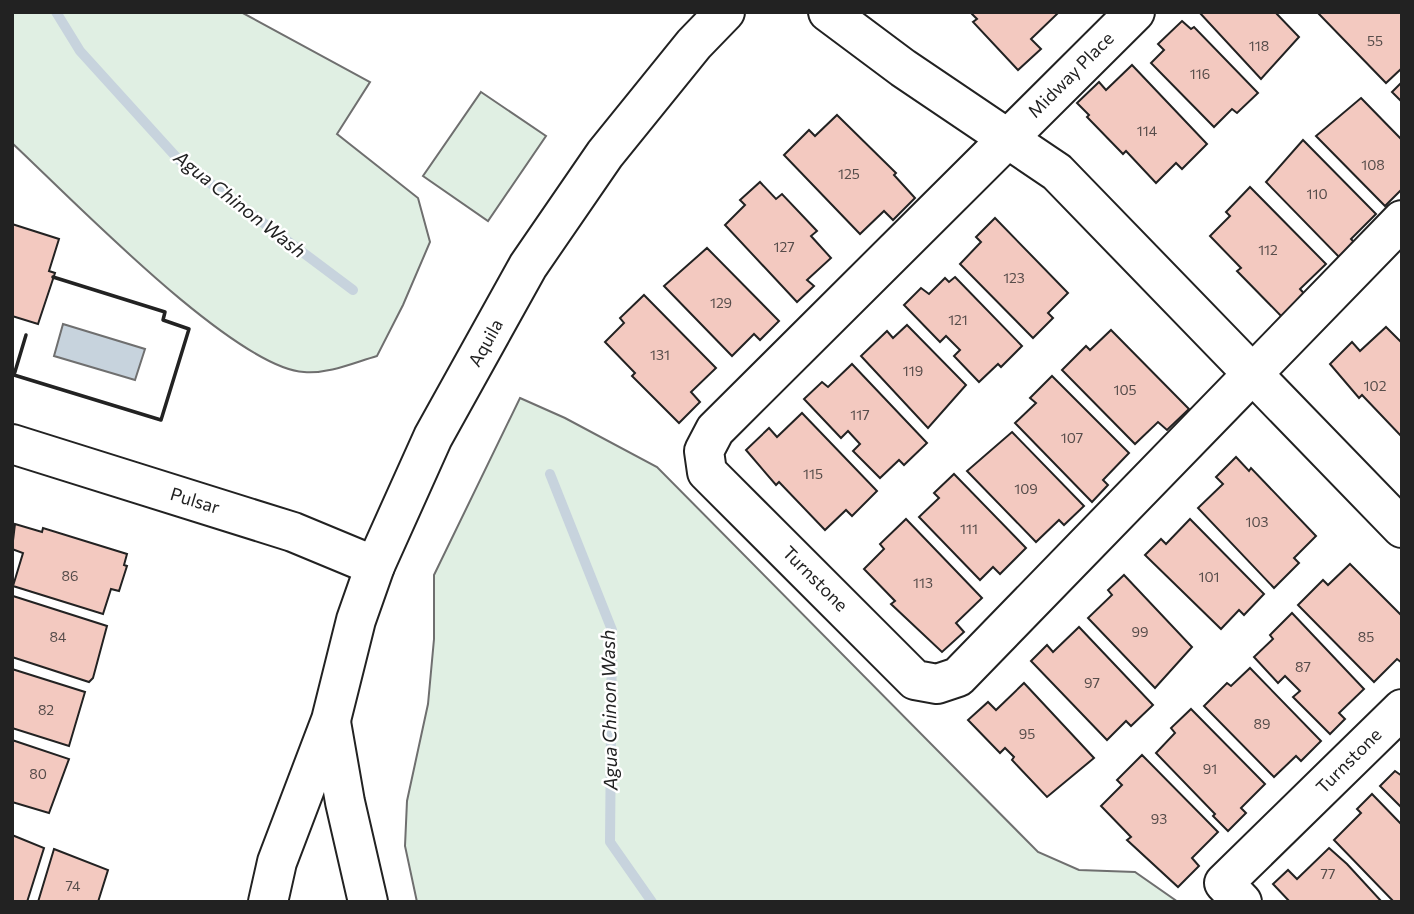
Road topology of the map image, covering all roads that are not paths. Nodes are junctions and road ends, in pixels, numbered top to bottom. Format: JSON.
{"nodes":[{"id":1,"x":725,"y":12,"type":"edge"},
{"id":2,"x":828,"y":12,"type":"edge"},
{"id":3,"x":1135,"y":12,"type":"edge"},
{"id":4,"x":1007,"y":139,"type":"junction"},
{"id":5,"x":1402,"y":220,"type":"edge"},
{"id":6,"x":1254,"y":376,"type":"junction"},
{"id":7,"x":12,"y":444,"type":"edge"},
{"id":8,"x":1402,"y":528,"type":"edge"},
{"id":9,"x":375,"y":566,"type":"junction"},
{"id":10,"x":1402,"y":709,"type":"edge"},
{"id":11,"x":331,"y":720,"type":"junction"},
{"id":12,"x":268,"y":902,"type":"edge"},
{"id":13,"x":368,"y":902,"type":"edge"},
{"id":14,"x":1242,"y":902,"type":"edge"}],
"edges":[{"from":1,"to":9,"type":"street","name":"Aquila"},
{"from":2,"to":4,"type":"street"},
{"from":3,"to":4,"type":"street","name":"Midway Place"},
{"from":4,"to":6,"type":"street"},
{"from":4,"to":6,"type":"street","name":"Turnstone"},
{"from":5,"to":6,"type":"street","name":"Turnstone"},
{"from":6,"to":8,"type":"street"},
{"from":7,"to":9,"type":"street","name":"Pulsar"},
{"from":9,"to":11,"type":"street","name":"Aquila"},
{"from":10,"to":14,"type":"street","name":"Turnstone"},
{"from":11,"to":12,"type":"street","name":"Aquila"},
{"from":11,"to":13,"type":"street","name":"Aquila"}]}
